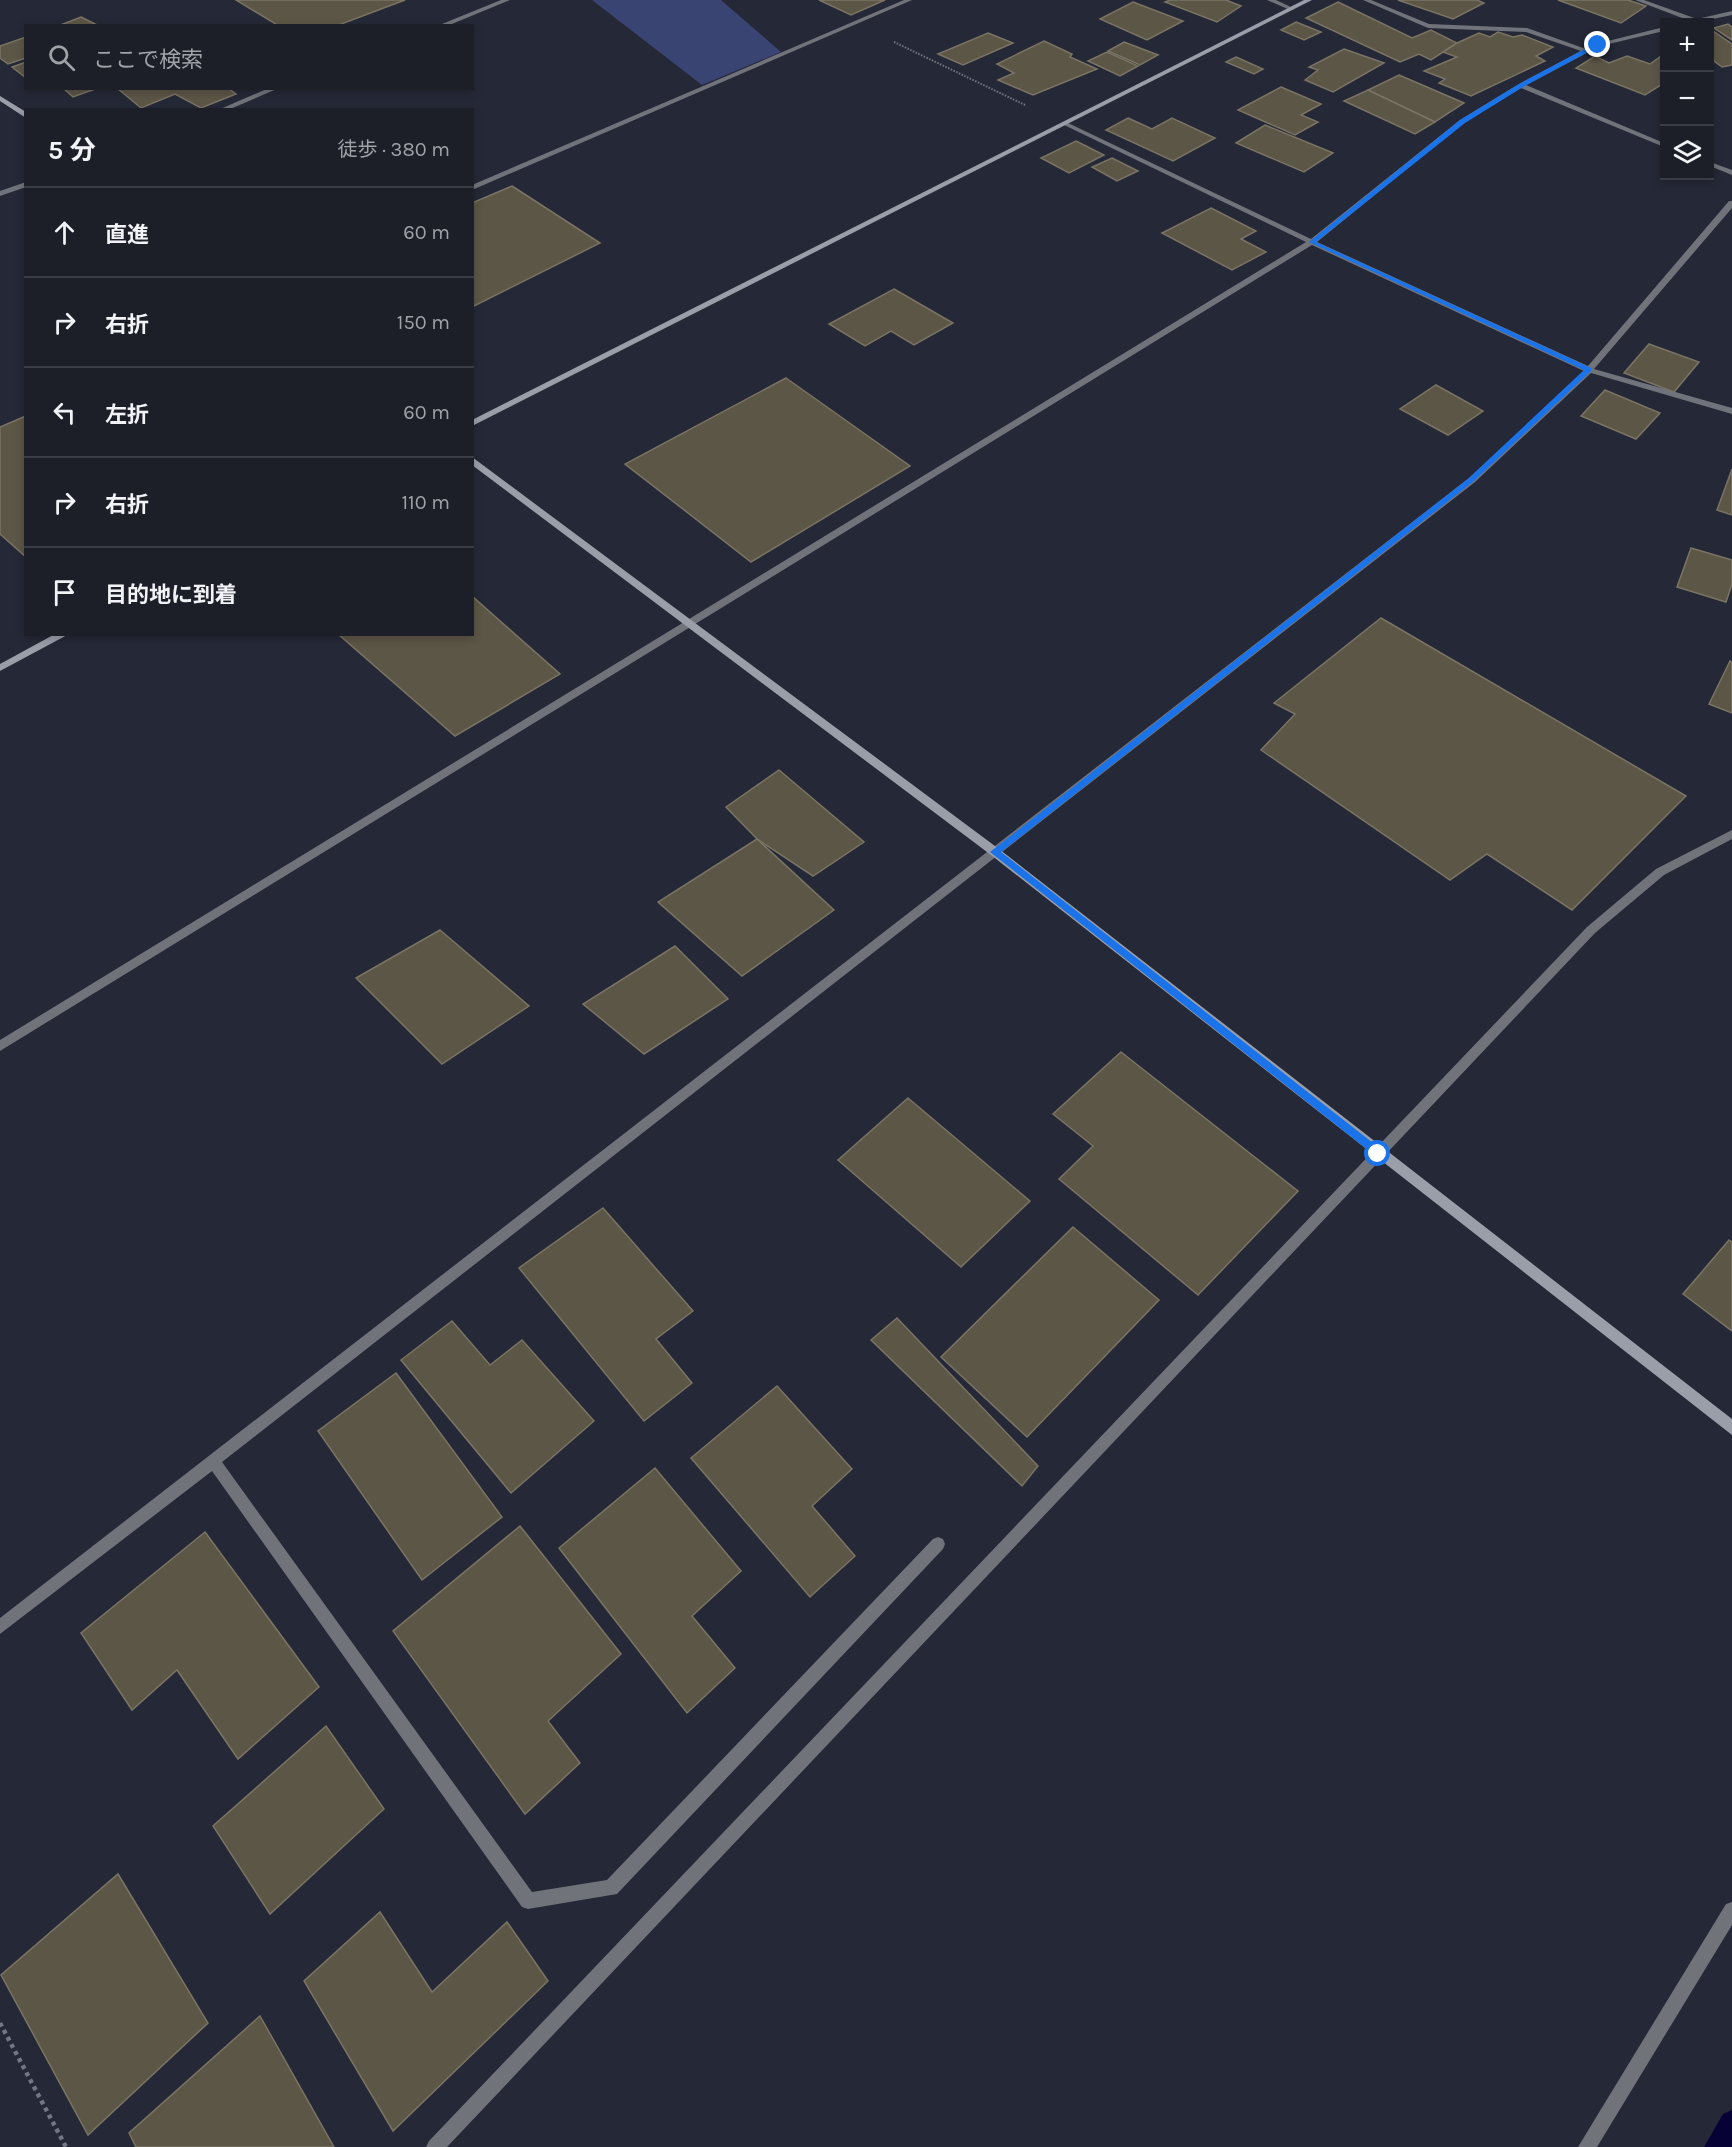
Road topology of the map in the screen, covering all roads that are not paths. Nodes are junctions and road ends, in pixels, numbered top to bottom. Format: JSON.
{"nodes":[{"id":1,"x":507,"y":0,"type":"edge"},
{"id":2,"x":909,"y":0,"type":"edge"},
{"id":3,"x":1270,"y":0,"type":"edge"},
{"id":4,"x":1309,"y":0,"type":"edge"},
{"id":5,"x":1366,"y":0,"type":"edge"},
{"id":6,"x":1638,"y":0,"type":"edge"},
{"id":7,"x":1292,"y":9,"type":"junction"},
{"id":8,"x":1732,"y":13,"type":"edge"},
{"id":9,"x":1684,"y":18,"type":"edge"},
{"id":10,"x":1711,"y":18,"type":"edge"},
{"id":11,"x":445,"y":24,"type":"edge"},
{"id":12,"x":1660,"y":30,"type":"edge"},
{"id":13,"x":1586,"y":51,"type":"junction"},
{"id":14,"x":1521,"y":85,"type":"junction"},
{"id":15,"x":271,"y":90,"type":"edge"},
{"id":16,"x":0,"y":98,"type":"edge"},
{"id":17,"x":226,"y":108,"type":"edge"},
{"id":18,"x":24,"y":115,"type":"edge"},
{"id":19,"x":1064,"y":123,"type":"junction"},
{"id":20,"x":1660,"y":143,"type":"edge"},
{"id":21,"x":1714,"y":166,"type":"edge"},
{"id":22,"x":1732,"y":173,"type":"edge"},
{"id":23,"x":24,"y":185,"type":"edge"},
{"id":24,"x":474,"y":187,"type":"edge"},
{"id":25,"x":0,"y":194,"type":"edge"},
{"id":26,"x":1732,"y":203,"type":"edge"},
{"id":27,"x":1312,"y":242,"type":"junction"},
{"id":28,"x":1589,"y":370,"type":"junction"},
{"id":29,"x":1732,"y":411,"type":"edge"},
{"id":30,"x":474,"y":423,"type":"edge"},
{"id":31,"x":474,"y":461,"type":"edge"},
{"id":32,"x":691,"y":624,"type":"junction"},
{"id":33,"x":60,"y":636,"type":"edge"},
{"id":34,"x":0,"y":668,"type":"edge"},
{"id":35,"x":1732,"y":834,"type":"edge"},
{"id":36,"x":995,"y":852,"type":"junction"},
{"id":37,"x":0,"y":1046,"type":"edge"},
{"id":38,"x":1378,"y":1154,"type":"junction"},
{"id":39,"x":1732,"y":1428,"type":"edge"},
{"id":40,"x":213,"y":1461,"type":"junction"},
{"id":41,"x":938,"y":1544,"type":"dead end"},
{"id":42,"x":0,"y":1627,"type":"edge"},
{"id":43,"x":1732,"y":1910,"type":"edge"},
{"id":44,"x":435,"y":2147,"type":"edge"},
{"id":45,"x":1587,"y":2147,"type":"edge"}],
"edges":[{"from":1,"to":11,"type":"street"},
{"from":2,"to":24,"type":"street"},
{"from":3,"to":7,"type":"street"},
{"from":4,"to":7,"type":"street"},
{"from":5,"to":13,"type":"street"},
{"from":6,"to":9,"type":"street"},
{"from":7,"to":19,"type":"street"},
{"from":8,"to":10,"type":"street"},
{"from":12,"to":13,"type":"street"},
{"from":13,"to":14,"type":"street"},
{"from":14,"to":20,"type":"street"},
{"from":14,"to":27,"type":"street"},
{"from":15,"to":17,"type":"street"},
{"from":16,"to":18,"type":"street"},
{"from":19,"to":27,"type":"street"},
{"from":19,"to":30,"type":"street"},
{"from":21,"to":22,"type":"street"},
{"from":23,"to":25,"type":"street"},
{"from":26,"to":28,"type":"street"},
{"from":27,"to":28,"type":"street"},
{"from":27,"to":32,"type":"street"},
{"from":28,"to":29,"type":"street"},
{"from":28,"to":36,"type":"street"},
{"from":31,"to":32,"type":"street"},
{"from":32,"to":36,"type":"street"},
{"from":32,"to":37,"type":"street"},
{"from":33,"to":34,"type":"street"},
{"from":35,"to":38,"type":"street"},
{"from":36,"to":38,"type":"street"},
{"from":36,"to":40,"type":"street"},
{"from":38,"to":39,"type":"street"},
{"from":38,"to":44,"type":"street"},
{"from":40,"to":41,"type":"street"},
{"from":40,"to":42,"type":"street"},
{"from":43,"to":45,"type":"street"}]}
